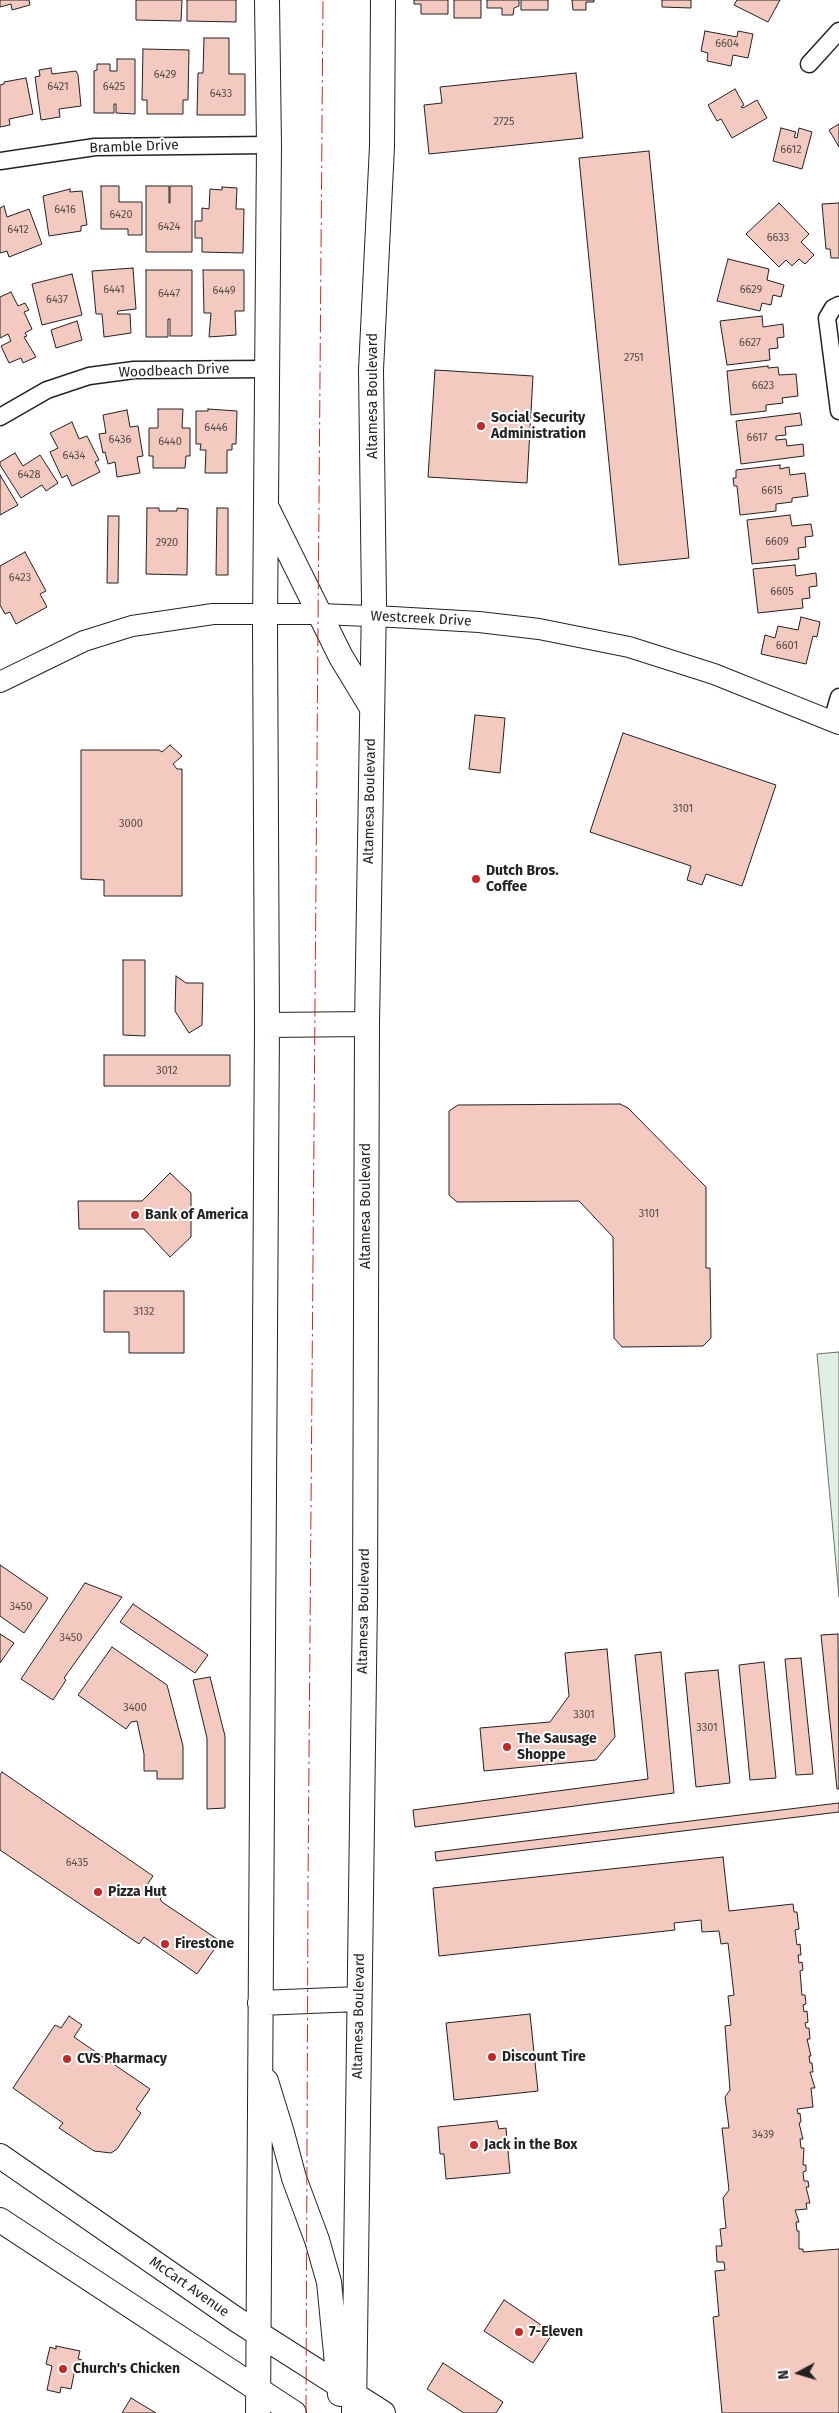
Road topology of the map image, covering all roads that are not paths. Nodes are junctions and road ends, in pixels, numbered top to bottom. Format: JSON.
{"nodes":[{"id":1,"x":267,"y":0,"type":"edge"},
{"id":2,"x":382,"y":0,"type":"edge"},
{"id":3,"x":839,"y":31,"type":"edge"},
{"id":4,"x":809,"y":64,"type":"dead end"},
{"id":5,"x":269,"y":145,"type":"junction"},
{"id":6,"x":0,"y":161,"type":"edge"},
{"id":7,"x":839,"y":305,"type":"edge"},
{"id":8,"x":267,"y":369,"type":"junction"},
{"id":9,"x":839,"y":410,"type":"edge"},
{"id":10,"x":0,"y":417,"type":"edge"},
{"id":11,"x":266,"y":506,"type":"junction"},
{"id":12,"x":265,"y":613,"type":"junction"},
{"id":13,"x":320,"y":614,"type":"junction"},
{"id":14,"x":373,"y":616,"type":"junction"},
{"id":15,"x":0,"y":682,"type":"edge"},
{"id":16,"x":839,"y":696,"type":"edge"},
{"id":17,"x":372,"y":708,"type":"junction"},
{"id":18,"x":836,"y":722,"type":"edge"},
{"id":19,"x":367,"y":1024,"type":"junction"},
{"id":20,"x":267,"y":1026,"type":"junction"},
{"id":21,"x":360,"y":1999,"type":"junction"},
{"id":22,"x":260,"y":2003,"type":"junction"},
{"id":23,"x":260,"y":2062,"type":"junction"},
{"id":24,"x":0,"y":2156,"type":"edge"},
{"id":25,"x":0,"y":2220,"type":"edge"},
{"id":26,"x":258,"y":2334,"type":"junction"},
{"id":27,"x":258,"y":2388,"type":"junction"},
{"id":28,"x":348,"y":2401,"type":"edge"},
{"id":29,"x":284,"y":2409,"type":"edge"},
{"id":30,"x":258,"y":2413,"type":"edge"},
{"id":31,"x":383,"y":2413,"type":"edge"}],
"edges":[{"from":1,"to":5,"type":"main road"},
{"from":2,"to":14,"type":"main road","name":"Altamesa Boulevard"},
{"from":3,"to":4,"type":"street"},
{"from":5,"to":6,"type":"street","name":"Bramble Drive"},
{"from":5,"to":8,"type":"main road"},
{"from":7,"to":9,"type":"street"},
{"from":8,"to":10,"type":"street","name":"Woodbeach Drive"},
{"from":8,"to":11,"type":"main road"},
{"from":11,"to":12,"type":"main road"},
{"from":11,"to":13,"type":"main road"},
{"from":12,"to":13,"type":"street","name":"Westcreek Drive"},
{"from":12,"to":15,"type":"street","name":"Westcreek Drive"},
{"from":12,"to":20,"type":"main road"},
{"from":13,"to":14,"type":"street","name":"Westcreek Drive"},
{"from":13,"to":17,"type":"main road"},
{"from":14,"to":17,"type":"main road","name":"Altamesa Boulevard"},
{"from":14,"to":18,"type":"street","name":"Westcreek Drive"},
{"from":16,"to":18,"type":"street"},
{"from":17,"to":19,"type":"main road","name":"Altamesa Boulevard"},
{"from":19,"to":20,"type":"main road"},
{"from":19,"to":21,"type":"main road","name":"Altamesa Boulevard"},
{"from":20,"to":22,"type":"main road"},
{"from":21,"to":22,"type":"main road"},
{"from":21,"to":28,"type":"main road","name":"Altamesa Boulevard"},
{"from":22,"to":23,"type":"main road"},
{"from":23,"to":26,"type":"main road"},
{"from":23,"to":28,"type":"main road"},
{"from":24,"to":26,"type":"main road","name":"McCart Avenue"},
{"from":25,"to":27,"type":"main road"},
{"from":26,"to":27,"type":"main road"},
{"from":26,"to":28,"type":"main road","name":"McCart Avenue"},
{"from":26,"to":29,"type":"main road"},
{"from":27,"to":29,"type":"main road"},
{"from":27,"to":30,"type":"main road"},
{"from":28,"to":31,"type":"main road","name":"McCart Avenue"}]}
